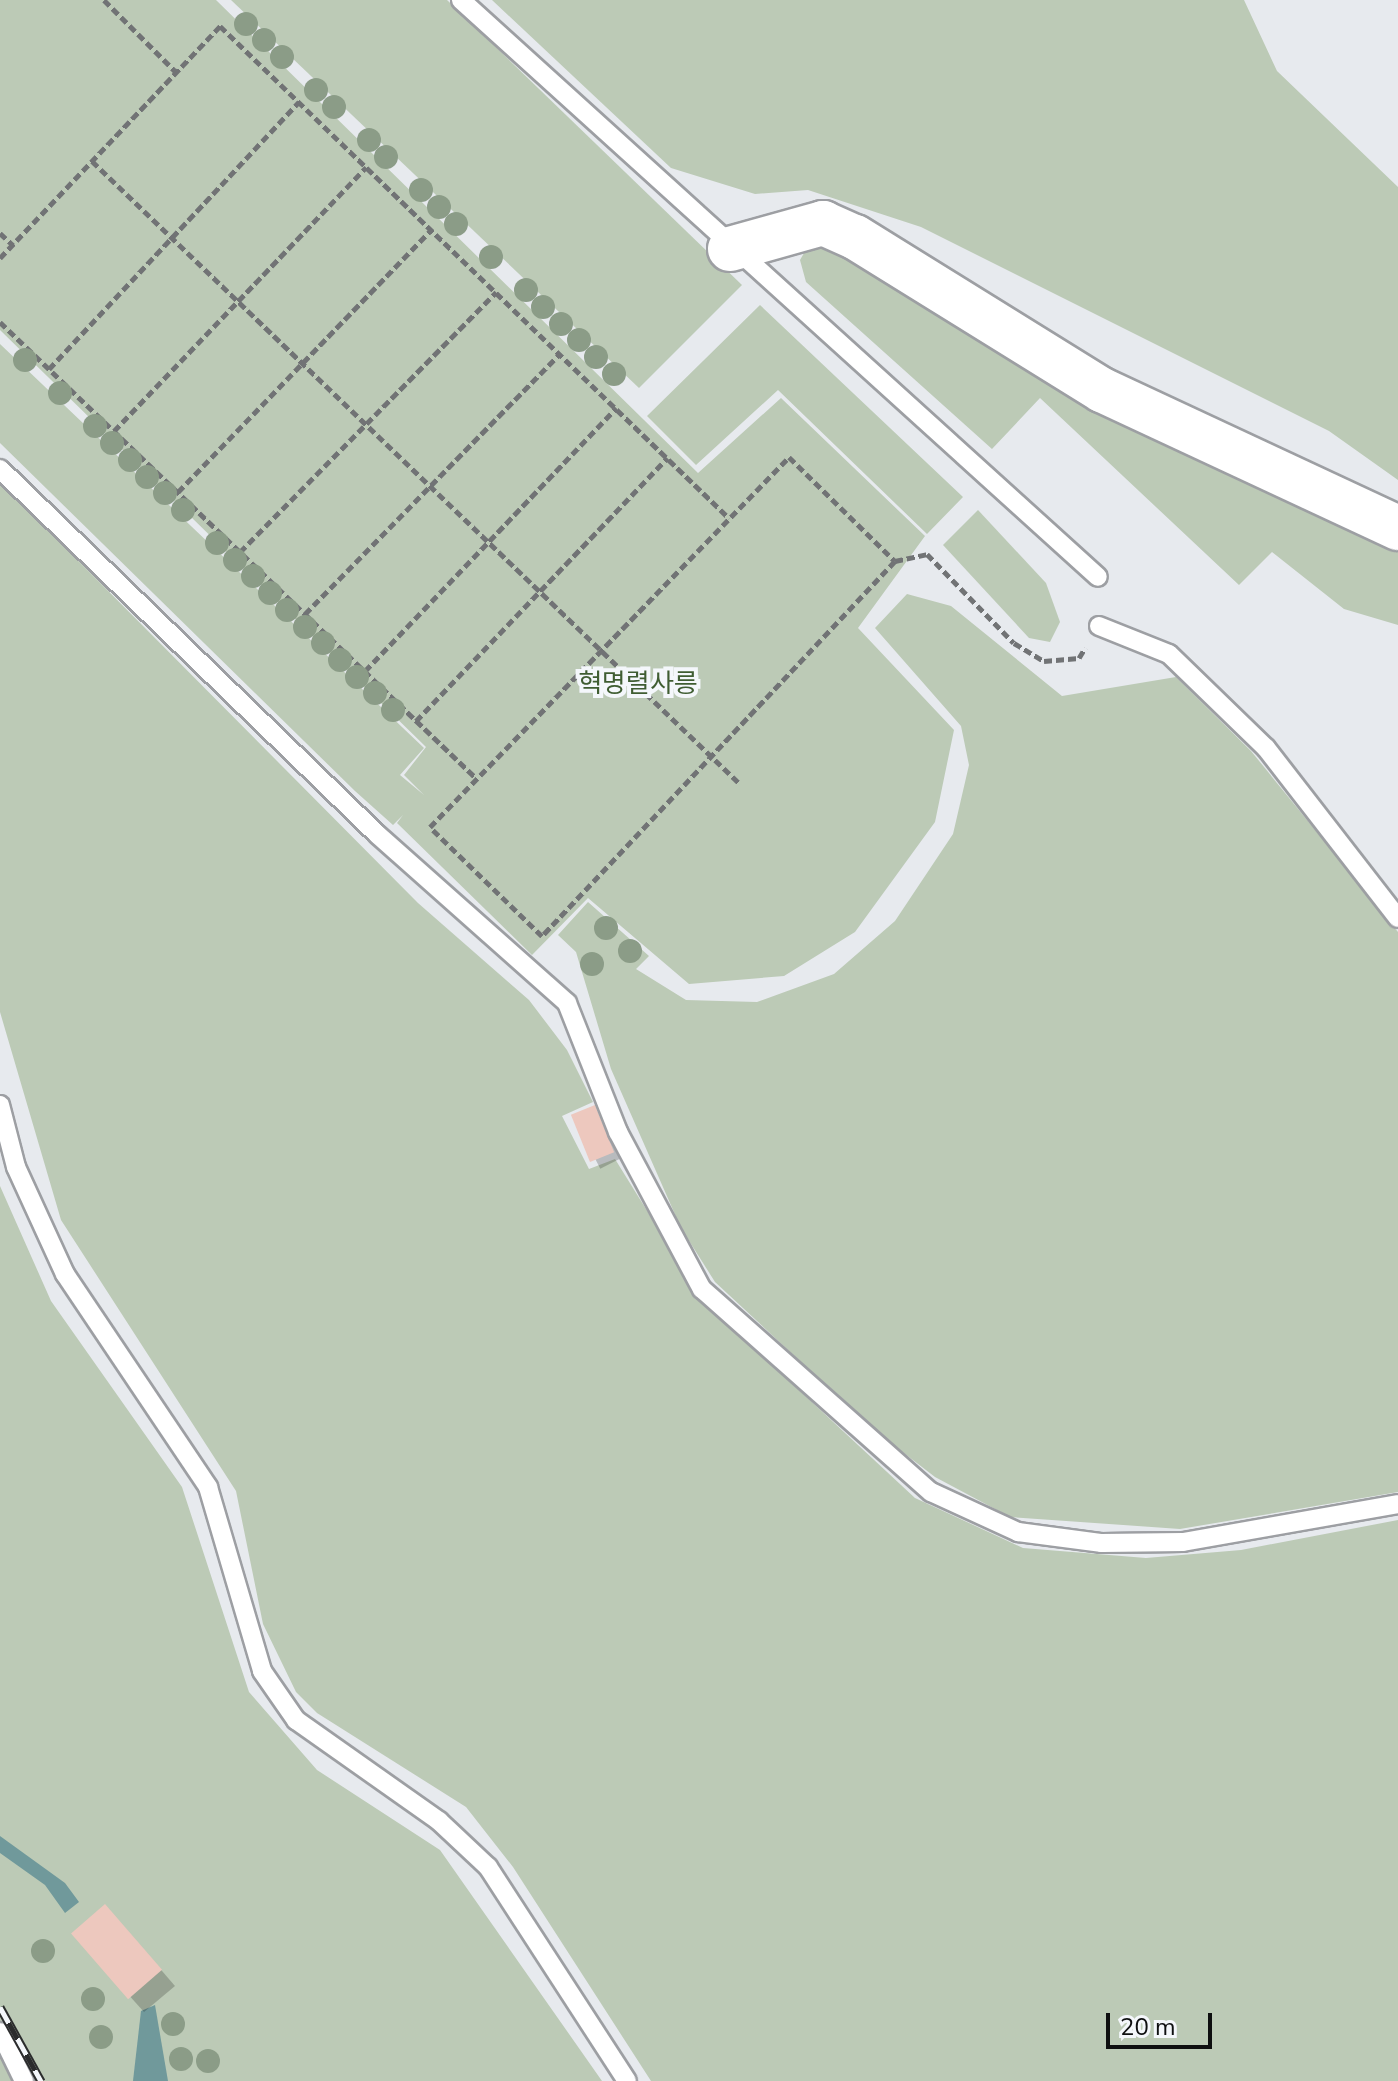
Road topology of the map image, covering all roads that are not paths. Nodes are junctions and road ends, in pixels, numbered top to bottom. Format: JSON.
{"nodes":[{"id":1,"x":461,"y":0,"type":"edge"},
{"id":2,"x":730,"y":249,"type":"junction"},
{"id":3,"x":0,"y":469,"type":"edge"},
{"id":4,"x":1398,"y":528,"type":"edge"},
{"id":5,"x":1098,"y":577,"type":"dead end"},
{"id":6,"x":1099,"y":626,"type":"road end"},
{"id":7,"x":1398,"y":918,"type":"edge"},
{"id":8,"x":0,"y":1105,"type":"edge"},
{"id":9,"x":1398,"y":1504,"type":"edge"},
{"id":10,"x":0,"y":2032,"type":"edge"},
{"id":11,"x":24,"y":2081,"type":"edge"},
{"id":12,"x":627,"y":2081,"type":"edge"}],
"edges":[{"from":1,"to":2,"type":"lane"},
{"from":2,"to":4,"type":"street"},
{"from":2,"to":5,"type":"lane"},
{"from":3,"to":9,"type":"lane"},
{"from":6,"to":7,"type":"lane"},
{"from":8,"to":12,"type":"lane"},
{"from":10,"to":11,"type":"lane"}]}
